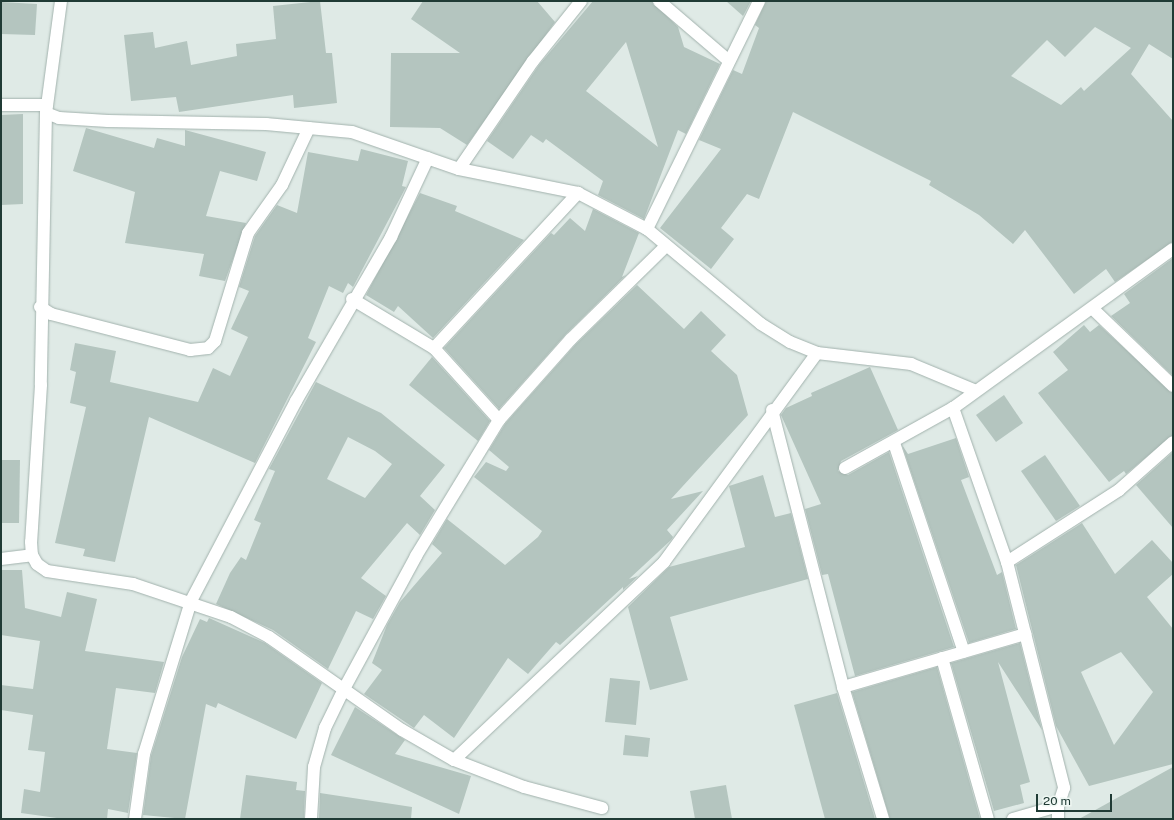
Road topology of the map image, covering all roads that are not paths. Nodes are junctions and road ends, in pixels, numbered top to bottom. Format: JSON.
{"nodes":[{"id":1,"x":61,"y":1,"type":"edge"},
{"id":2,"x":581,"y":1,"type":"edge"},
{"id":3,"x":659,"y":1,"type":"edge"},
{"id":4,"x":759,"y":1,"type":"edge"},
{"id":5,"x":729,"y":61,"type":"junction"},
{"id":6,"x":1,"y":106,"type":"edge"},
{"id":7,"x":47,"y":109,"type":"junction"},
{"id":8,"x":309,"y":128,"type":"junction"},
{"id":9,"x":428,"y":158,"type":"junction"},
{"id":10,"x":459,"y":169,"type":"junction"},
{"id":11,"x":578,"y":193,"type":"junction"},
{"id":12,"x":647,"y":229,"type":"junction"},
{"id":13,"x":666,"y":246,"type":"junction"},
{"id":14,"x":1173,"y":249,"type":"edge"},
{"id":15,"x":352,"y":299,"type":"junction"},
{"id":16,"x":40,"y":307,"type":"junction"},
{"id":17,"x":1093,"y":309,"type":"junction"},
{"id":18,"x":434,"y":348,"type":"junction"},
{"id":19,"x":817,"y":353,"type":"junction"},
{"id":20,"x":1173,"y":386,"type":"edge"},
{"id":21,"x":976,"y":392,"type":"junction"},
{"id":22,"x":953,"y":408,"type":"junction"},
{"id":23,"x":772,"y":410,"type":"junction"},
{"id":24,"x":499,"y":420,"type":"junction"},
{"id":25,"x":1173,"y":442,"type":"edge"},
{"id":26,"x":894,"y":443,"type":"junction"},
{"id":27,"x":845,"y":468,"type":"dead end"},
{"id":28,"x":32,"y":555,"type":"junction"},
{"id":29,"x":1,"y":559,"type":"edge"},
{"id":30,"x":1007,"y":562,"type":"junction"},
{"id":31,"x":191,"y":601,"type":"junction"},
{"id":32,"x":1025,"y":634,"type":"junction"},
{"id":33,"x":964,"y":652,"type":"junction"},
{"id":34,"x":942,"y":658,"type":"junction"},
{"id":35,"x":345,"y":687,"type":"junction"},
{"id":36,"x":843,"y":687,"type":"junction"},
{"id":37,"x":454,"y":760,"type":"junction"},
{"id":38,"x":1058,"y":806,"type":"junction"},
{"id":39,"x":602,"y":808,"type":"dead end"},
{"id":40,"x":135,"y":819,"type":"edge"},
{"id":41,"x":311,"y":819,"type":"edge"},
{"id":42,"x":883,"y":819,"type":"edge"},
{"id":43,"x":988,"y":819,"type":"edge"},
{"id":44,"x":1013,"y":819,"type":"edge"},
{"id":45,"x":1058,"y":819,"type":"edge"}],
"edges":[{"from":1,"to":7,"type":"street"},
{"from":2,"to":10,"type":"street"},
{"from":3,"to":5,"type":"street"},
{"from":4,"to":5,"type":"street"},
{"from":5,"to":12,"type":"street"},
{"from":6,"to":7,"type":"street"},
{"from":7,"to":8,"type":"street"},
{"from":7,"to":16,"type":"street"},
{"from":8,"to":9,"type":"street"},
{"from":8,"to":16,"type":"street"},
{"from":9,"to":10,"type":"street"},
{"from":9,"to":15,"type":"street"},
{"from":10,"to":11,"type":"street"},
{"from":11,"to":12,"type":"street"},
{"from":11,"to":18,"type":"street"},
{"from":12,"to":13,"type":"street"},
{"from":13,"to":19,"type":"street"},
{"from":13,"to":24,"type":"street"},
{"from":14,"to":17,"type":"street"},
{"from":15,"to":18,"type":"street"},
{"from":15,"to":31,"type":"street"},
{"from":16,"to":28,"type":"street"},
{"from":17,"to":20,"type":"street"},
{"from":17,"to":21,"type":"street"},
{"from":18,"to":24,"type":"street"},
{"from":19,"to":21,"type":"street"},
{"from":19,"to":23,"type":"street"},
{"from":21,"to":22,"type":"street"},
{"from":22,"to":26,"type":"street"},
{"from":22,"to":30,"type":"street"},
{"from":23,"to":36,"type":"street"},
{"from":23,"to":37,"type":"street"},
{"from":24,"to":35,"type":"street"},
{"from":25,"to":30,"type":"street"},
{"from":26,"to":27,"type":"street"},
{"from":26,"to":33,"type":"street"},
{"from":28,"to":29,"type":"street"},
{"from":28,"to":31,"type":"street"},
{"from":30,"to":32,"type":"street"},
{"from":31,"to":35,"type":"street"},
{"from":31,"to":40,"type":"street"},
{"from":32,"to":33,"type":"street"},
{"from":32,"to":38,"type":"street"},
{"from":33,"to":34,"type":"street"},
{"from":34,"to":36,"type":"street"},
{"from":34,"to":43,"type":"street"},
{"from":35,"to":37,"type":"street"},
{"from":35,"to":41,"type":"street"},
{"from":36,"to":42,"type":"street"},
{"from":37,"to":39,"type":"street"},
{"from":38,"to":44,"type":"street"},
{"from":38,"to":45,"type":"street"}]}
